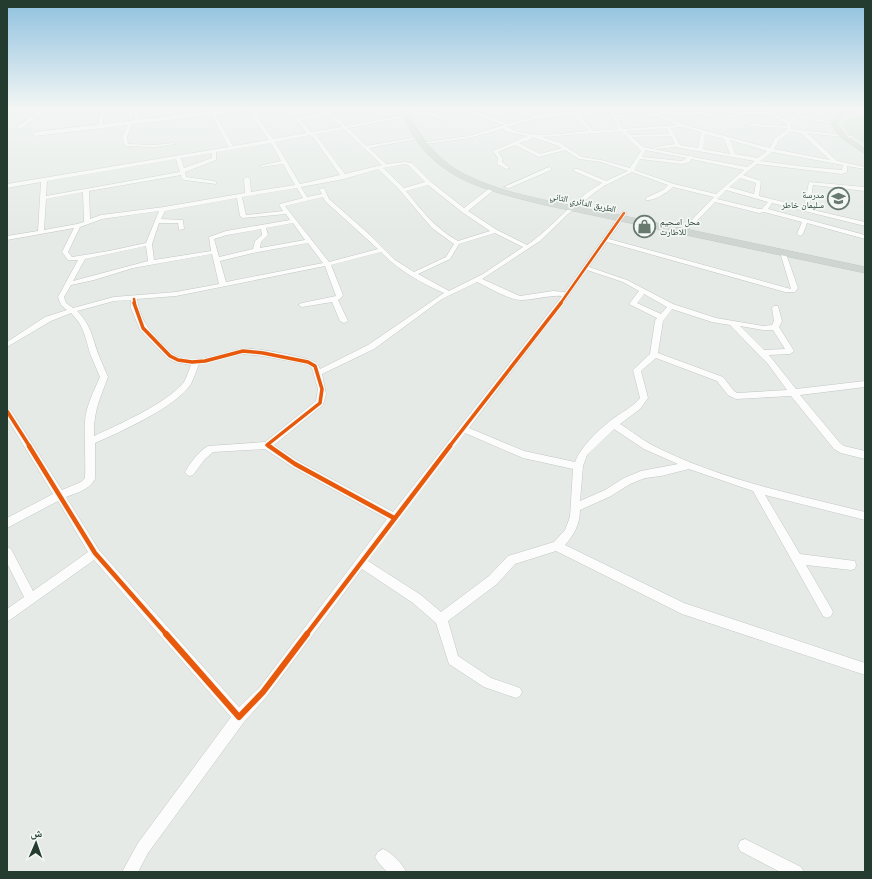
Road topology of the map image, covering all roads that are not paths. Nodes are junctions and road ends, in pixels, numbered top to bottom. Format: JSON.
{"nodes":[{"id":1,"x":226,"y":149,"type":"edge"},
{"id":2,"x":277,"y":149,"type":"edge"},
{"id":3,"x":324,"y":149,"type":"edge"},
{"id":4,"x":368,"y":149,"type":"edge"},
{"id":5,"x":428,"y":149,"type":"edge"},
{"id":6,"x":433,"y":149,"type":"edge"},
{"id":7,"x":499,"y":149,"type":"edge"},
{"id":8,"x":526,"y":149,"type":"edge"},
{"id":9,"x":565,"y":149,"type":"joint"},
{"id":10,"x":643,"y":149,"type":"edge"},
{"id":11,"x":648,"y":149,"type":"edge"},
{"id":12,"x":693,"y":149,"type":"joint"},
{"id":13,"x":730,"y":149,"type":"edge"},
{"id":14,"x":767,"y":149,"type":"edge"},
{"id":15,"x":821,"y":149,"type":"edge"},
{"id":16,"x":700,"y":150,"type":"joint"},
{"id":17,"x":770,"y":150,"type":"junction"},
{"id":18,"x":214,"y":151,"type":"junction"},
{"id":19,"x":733,"y":156,"type":"junction"},
{"id":20,"x":178,"y":157,"type":"junction"},
{"id":21,"x":640,"y":158,"type":"junction"},
{"id":22,"x":690,"y":158,"type":"junction"},
{"id":23,"x":258,"y":160,"type":"dead end"},
{"id":24,"x":757,"y":161,"type":"junction"},
{"id":25,"x":285,"y":162,"type":"junction"},
{"id":26,"x":836,"y":163,"type":"junction"},
{"id":27,"x":845,"y":164,"type":"junction"},
{"id":28,"x":383,"y":167,"type":"junction"},
{"id":29,"x":508,"y":168,"type":"dead end"},
{"id":30,"x":865,"y":168,"type":"edge"},
{"id":31,"x":550,"y":169,"type":"dead end"},
{"id":32,"x":748,"y":169,"type":"junction"},
{"id":33,"x":807,"y":169,"type":"junction"},
{"id":34,"x":576,"y":170,"type":"dead end"},
{"id":35,"x":631,"y":171,"type":"junction"},
{"id":36,"x":182,"y":172,"type":"junction"},
{"id":37,"x":740,"y":176,"type":"junction"},
{"id":38,"x":344,"y":177,"type":"junction"},
{"id":39,"x":247,"y":179,"type":"dead end"},
{"id":40,"x":44,"y":180,"type":"junction"},
{"id":41,"x":320,"y":182,"type":"junction"},
{"id":42,"x":813,"y":182,"type":"junction"},
{"id":43,"x":214,"y":183,"type":"dead end"},
{"id":44,"x":429,"y":183,"type":"junction"},
{"id":45,"x":606,"y":183,"type":"junction"},
{"id":46,"x":672,"y":185,"type":"junction"},
{"id":47,"x":7,"y":186,"type":"edge"},
{"id":48,"x":300,"y":186,"type":"junction"},
{"id":49,"x":507,"y":187,"type":"junction"},
{"id":50,"x":493,"y":188,"type":"junction"},
{"id":51,"x":725,"y":188,"type":"junction"},
{"id":52,"x":865,"y":189,"type":"edge"},
{"id":53,"x":86,"y":190,"type":"junction"},
{"id":54,"x":403,"y":190,"type":"junction"},
{"id":55,"x":248,"y":195,"type":"junction"},
{"id":56,"x":324,"y":195,"type":"junction"},
{"id":57,"x":238,"y":196,"type":"junction"},
{"id":58,"x":756,"y":197,"type":"junction"},
{"id":59,"x":43,"y":198,"type":"junction"},
{"id":60,"x":648,"y":198,"type":"dead end"},
{"id":61,"x":715,"y":198,"type":"junction"},
{"id":62,"x":306,"y":199,"type":"junction"},
{"id":63,"x":771,"y":201,"type":"junction"},
{"id":64,"x":576,"y":206,"type":"junction"},
{"id":65,"x":806,"y":209,"type":"junction"},
{"id":66,"x":162,"y":210,"type":"junction"},
{"id":67,"x":464,"y":210,"type":"junction"},
{"id":68,"x":764,"y":210,"type":"junction"},
{"id":69,"x":286,"y":212,"type":"junction"},
{"id":70,"x":623,"y":216,"type":"junction"},
{"id":71,"x":159,"y":221,"type":"junction"},
{"id":72,"x":293,"y":221,"type":"junction"},
{"id":73,"x":805,"y":221,"type":"junction"},
{"id":74,"x":87,"y":222,"type":"junction"},
{"id":75,"x":865,"y":224,"type":"edge"},
{"id":76,"x":78,"y":226,"type":"junction"},
{"id":77,"x":263,"y":226,"type":"junction"},
{"id":78,"x":688,"y":227,"type":"junction"},
{"id":79,"x":181,"y":229,"type":"dead end"},
{"id":80,"x":495,"y":231,"type":"junction"},
{"id":81,"x":41,"y":233,"type":"junction"},
{"id":82,"x":800,"y":234,"type":"dead end"},
{"id":83,"x":865,"y":237,"type":"edge"},
{"id":84,"x":7,"y":238,"type":"edge"},
{"id":85,"x":606,"y":240,"type":"junction"},
{"id":86,"x":308,"y":241,"type":"junction"},
{"id":87,"x":457,"y":243,"type":"junction"},
{"id":88,"x":149,"y":244,"type":"junction"},
{"id":89,"x":527,"y":248,"type":"junction"},
{"id":90,"x":382,"y":250,"type":"junction"},
{"id":91,"x":254,"y":251,"type":"junction"},
{"id":92,"x":214,"y":252,"type":"junction"},
{"id":93,"x":783,"y":252,"type":"junction"},
{"id":94,"x":83,"y":257,"type":"junction"},
{"id":95,"x":216,"y":260,"type":"junction"},
{"id":96,"x":151,"y":262,"type":"junction"},
{"id":97,"x":327,"y":264,"type":"junction"},
{"id":98,"x":865,"y":264,"type":"edge"},
{"id":99,"x":586,"y":268,"type":"junction"},
{"id":100,"x":865,"y":270,"type":"edge"},
{"id":101,"x":414,"y":274,"type":"junction"},
{"id":102,"x":477,"y":279,"type":"junction"},
{"id":103,"x":67,"y":284,"type":"junction"},
{"id":104,"x":223,"y":285,"type":"junction"},
{"id":105,"x":642,"y":290,"type":"junction"},
{"id":106,"x":448,"y":293,"type":"junction"},
{"id":107,"x":567,"y":294,"type":"junction"},
{"id":108,"x":134,"y":299,"type":"junction"},
{"id":109,"x":334,"y":299,"type":"junction"},
{"id":110,"x":302,"y":305,"type":"dead end"},
{"id":111,"x":671,"y":306,"type":"junction"},
{"id":112,"x":776,"y":308,"type":"dead end"},
{"id":113,"x":72,"y":310,"type":"junction"},
{"id":114,"x":661,"y":317,"type":"junction"},
{"id":115,"x":344,"y":321,"type":"dead end"},
{"id":116,"x":733,"y":324,"type":"junction"},
{"id":117,"x":776,"y":328,"type":"junction"},
{"id":118,"x":7,"y":346,"type":"edge"},
{"id":119,"x":763,"y":353,"type":"junction"},
{"id":120,"x":654,"y":354,"type":"junction"},
{"id":121,"x":196,"y":362,"type":"junction"},
{"id":122,"x":318,"y":373,"type":"junction"},
{"id":123,"x":865,"y":384,"type":"edge"},
{"id":124,"x":795,"y":392,"type":"junction"},
{"id":125,"x":7,"y":411,"type":"edge"},
{"id":126,"x":613,"y":424,"type":"junction"},
{"id":127,"x":463,"y":429,"type":"junction"},
{"id":128,"x":91,"y":441,"type":"junction"},
{"id":129,"x":267,"y":445,"type":"junction"},
{"id":130,"x":865,"y":455,"type":"edge"},
{"id":131,"x":689,"y":464,"type":"junction"},
{"id":132,"x":578,"y":466,"type":"junction"},
{"id":133,"x":190,"y":472,"type":"dead end"},
{"id":134,"x":756,"y":488,"type":"junction"},
{"id":135,"x":59,"y":496,"type":"junction"},
{"id":136,"x":575,"y":508,"type":"junction"},
{"id":137,"x":865,"y":516,"type":"edge"},
{"id":138,"x":394,"y":518,"type":"junction"},
{"id":139,"x":7,"y":523,"type":"edge"},
{"id":140,"x":557,"y":546,"type":"junction"},
{"id":141,"x":7,"y":552,"type":"edge"},
{"id":142,"x":95,"y":552,"type":"junction"},
{"id":143,"x":796,"y":559,"type":"junction"},
{"id":144,"x":361,"y":562,"type":"junction"},
{"id":145,"x":851,"y":565,"type":"dead end"},
{"id":146,"x":31,"y":599,"type":"junction"},
{"id":147,"x":827,"y":612,"type":"dead end"},
{"id":148,"x":7,"y":616,"type":"edge"},
{"id":149,"x":442,"y":619,"type":"junction"},
{"id":150,"x":865,"y":669,"type":"edge"},
{"id":151,"x":516,"y":692,"type":"dead end"},
{"id":152,"x":239,"y":717,"type":"junction"},
{"id":153,"x":745,"y":846,"type":"dead end"},
{"id":154,"x":383,"y":857,"type":"dead end"},
{"id":155,"x":130,"y":872,"type":"edge"},
{"id":156,"x":398,"y":872,"type":"edge"},
{"id":157,"x":796,"y":872,"type":"edge"}],
"edges":[{"from":1,"to":18,"type":"street"},
{"from":2,"to":25,"type":"street"},
{"from":3,"to":38,"type":"street"},
{"from":4,"to":28,"type":"street"},
{"from":5,"to":50,"type":"main road","name":"الطريق الدائري الثاني"},
{"from":6,"to":49,"type":"main road","name":"الطريق الدائري الثاني"},
{"from":7,"to":29,"type":"street"},
{"from":8,"to":9,"type":"street"},
{"from":9,"to":35,"type":"street"},
{"from":10,"to":21,"type":"street"},
{"from":11,"to":22,"type":"street"},
{"from":12,"to":16,"type":"street"},
{"from":12,"to":22,"type":"street"},
{"from":13,"to":19,"type":"street"},
{"from":14,"to":17,"type":"street"},
{"from":15,"to":26,"type":"street"},
{"from":16,"to":19,"type":"street"},
{"from":17,"to":24,"type":"street"},
{"from":17,"to":26,"type":"street"},
{"from":18,"to":20,"type":"street"},
{"from":18,"to":36,"type":"street"},
{"from":19,"to":24,"type":"street"},
{"from":20,"to":36,"type":"street"},
{"from":20,"to":40,"type":"street"},
{"from":21,"to":22,"type":"street"},
{"from":21,"to":35,"type":"street"},
{"from":22,"to":32,"type":"street"},
{"from":23,"to":25,"type":"street"},
{"from":24,"to":32,"type":"street"},
{"from":24,"to":33,"type":"street"},
{"from":25,"to":48,"type":"street"},
{"from":26,"to":27,"type":"street"},
{"from":27,"to":30,"type":"street"},
{"from":27,"to":33,"type":"street"},
{"from":28,"to":38,"type":"street"},
{"from":28,"to":44,"type":"street"},
{"from":28,"to":54,"type":"street"},
{"from":31,"to":49,"type":"street"},
{"from":32,"to":37,"type":"street"},
{"from":33,"to":42,"type":"street"},
{"from":34,"to":45,"type":"street"},
{"from":35,"to":45,"type":"street"},
{"from":35,"to":46,"type":"street"},
{"from":36,"to":43,"type":"street"},
{"from":36,"to":53,"type":"street"},
{"from":37,"to":51,"type":"street"},
{"from":37,"to":58,"type":"street"},
{"from":38,"to":41,"type":"street"},
{"from":39,"to":55,"type":"street"},
{"from":40,"to":47,"type":"street"},
{"from":40,"to":59,"type":"street"},
{"from":41,"to":48,"type":"street"},
{"from":41,"to":56,"type":"street"},
{"from":42,"to":52,"type":"street"},
{"from":42,"to":65,"type":"street"},
{"from":44,"to":54,"type":"street"},
{"from":44,"to":67,"type":"street"},
{"from":45,"to":64,"type":"street"},
{"from":46,"to":60,"type":"street"},
{"from":46,"to":61,"type":"street"},
{"from":48,"to":55,"type":"street"},
{"from":48,"to":62,"type":"street"},
{"from":49,"to":64,"type":"main road","name":"الطريق الدائري الثاني"},
{"from":50,"to":64,"type":"main road","name":"الطريق الدائري الثاني"},
{"from":50,"to":67,"type":"street"},
{"from":51,"to":58,"type":"street"},
{"from":51,"to":61,"type":"street"},
{"from":53,"to":59,"type":"street"},
{"from":53,"to":74,"type":"street"},
{"from":54,"to":87,"type":"street"},
{"from":55,"to":57,"type":"street"},
{"from":56,"to":62,"type":"street"},
{"from":56,"to":90,"type":"street"},
{"from":57,"to":66,"type":"street"},
{"from":57,"to":69,"type":"street"},
{"from":58,"to":63,"type":"street"},
{"from":59,"to":81,"type":"street"},
{"from":61,"to":68,"type":"street"},
{"from":61,"to":78,"type":"street"},
{"from":62,"to":69,"type":"street"},
{"from":63,"to":65,"type":"street"},
{"from":63,"to":68,"type":"street"},
{"from":64,"to":70,"type":"main road","name":"الطريق الدائري الثاني"},
{"from":64,"to":89,"type":"street"},
{"from":65,"to":75,"type":"street"},
{"from":66,"to":71,"type":"street"},
{"from":66,"to":74,"type":"street"},
{"from":67,"to":80,"type":"street"},
{"from":68,"to":73,"type":"street"},
{"from":69,"to":72,"type":"street"},
{"from":70,"to":78,"type":"main road","name":"الطريق الدائري الثاني"},
{"from":70,"to":85,"type":"street"},
{"from":70,"to":93,"type":"main road","name":"الطريق الدائري الثاني"},
{"from":71,"to":79,"type":"street"},
{"from":71,"to":88,"type":"street"},
{"from":72,"to":77,"type":"street"},
{"from":72,"to":86,"type":"street"},
{"from":73,"to":82,"type":"street"},
{"from":73,"to":83,"type":"street"},
{"from":74,"to":76,"type":"street"},
{"from":76,"to":81,"type":"street"},
{"from":76,"to":94,"type":"street"},
{"from":77,"to":91,"type":"street"},
{"from":77,"to":92,"type":"street"},
{"from":78,"to":98,"type":"main road","name":"الطريق الدائري الثاني"},
{"from":80,"to":87,"type":"street"},
{"from":80,"to":89,"type":"street"},
{"from":81,"to":84,"type":"street"},
{"from":85,"to":93,"type":"street"},
{"from":85,"to":99,"type":"street"},
{"from":86,"to":91,"type":"street"},
{"from":86,"to":97,"type":"street"},
{"from":87,"to":101,"type":"street"},
{"from":88,"to":94,"type":"street"},
{"from":88,"to":96,"type":"street"},
{"from":89,"to":102,"type":"street"},
{"from":90,"to":97,"type":"street"},
{"from":90,"to":101,"type":"street"},
{"from":91,"to":95,"type":"street"},
{"from":92,"to":95,"type":"street"},
{"from":92,"to":96,"type":"street"},
{"from":93,"to":100,"type":"main road","name":"الطريق الدائري الثاني"},
{"from":94,"to":103,"type":"street"},
{"from":95,"to":104,"type":"street"},
{"from":96,"to":103,"type":"street"},
{"from":97,"to":104,"type":"street"},
{"from":97,"to":109,"type":"street"},
{"from":99,"to":105,"type":"street"},
{"from":99,"to":107,"type":"street"},
{"from":101,"to":106,"type":"street"},
{"from":102,"to":106,"type":"street"},
{"from":102,"to":107,"type":"street"},
{"from":103,"to":113,"type":"street"},
{"from":104,"to":108,"type":"street"},
{"from":105,"to":111,"type":"street"},
{"from":105,"to":114,"type":"street"},
{"from":106,"to":122,"type":"street"},
{"from":107,"to":127,"type":"street"},
{"from":108,"to":113,"type":"street"},
{"from":108,"to":121,"type":"street"},
{"from":109,"to":110,"type":"street"},
{"from":109,"to":115,"type":"street"},
{"from":111,"to":114,"type":"street"},
{"from":111,"to":116,"type":"street"},
{"from":112,"to":117,"type":"street"},
{"from":113,"to":118,"type":"street"},
{"from":113,"to":128,"type":"street"},
{"from":114,"to":120,"type":"street"},
{"from":116,"to":117,"type":"street"},
{"from":116,"to":119,"type":"street"},
{"from":117,"to":119,"type":"street"},
{"from":119,"to":124,"type":"street"},
{"from":120,"to":124,"type":"street"},
{"from":120,"to":126,"type":"street"},
{"from":121,"to":122,"type":"street"},
{"from":121,"to":128,"type":"street"},
{"from":122,"to":129,"type":"street"},
{"from":123,"to":124,"type":"street"},
{"from":124,"to":130,"type":"street"},
{"from":125,"to":135,"type":"street"},
{"from":126,"to":131,"type":"street"},
{"from":126,"to":132,"type":"street"},
{"from":127,"to":132,"type":"street"},
{"from":127,"to":138,"type":"street"},
{"from":128,"to":135,"type":"street"},
{"from":129,"to":133,"type":"street"},
{"from":129,"to":138,"type":"street"},
{"from":131,"to":134,"type":"street"},
{"from":131,"to":136,"type":"street"},
{"from":132,"to":136,"type":"street"},
{"from":134,"to":137,"type":"street"},
{"from":134,"to":143,"type":"street"},
{"from":135,"to":139,"type":"street"},
{"from":135,"to":142,"type":"street"},
{"from":136,"to":140,"type":"street"},
{"from":138,"to":144,"type":"street"},
{"from":140,"to":149,"type":"street"},
{"from":140,"to":150,"type":"street"},
{"from":141,"to":146,"type":"street"},
{"from":142,"to":146,"type":"street"},
{"from":142,"to":152,"type":"street"},
{"from":143,"to":145,"type":"street"},
{"from":143,"to":147,"type":"street"},
{"from":144,"to":149,"type":"street"},
{"from":144,"to":152,"type":"street"},
{"from":146,"to":148,"type":"street"},
{"from":149,"to":151,"type":"street"},
{"from":152,"to":155,"type":"street"},
{"from":153,"to":157,"type":"street"},
{"from":154,"to":156,"type":"street"}]}
